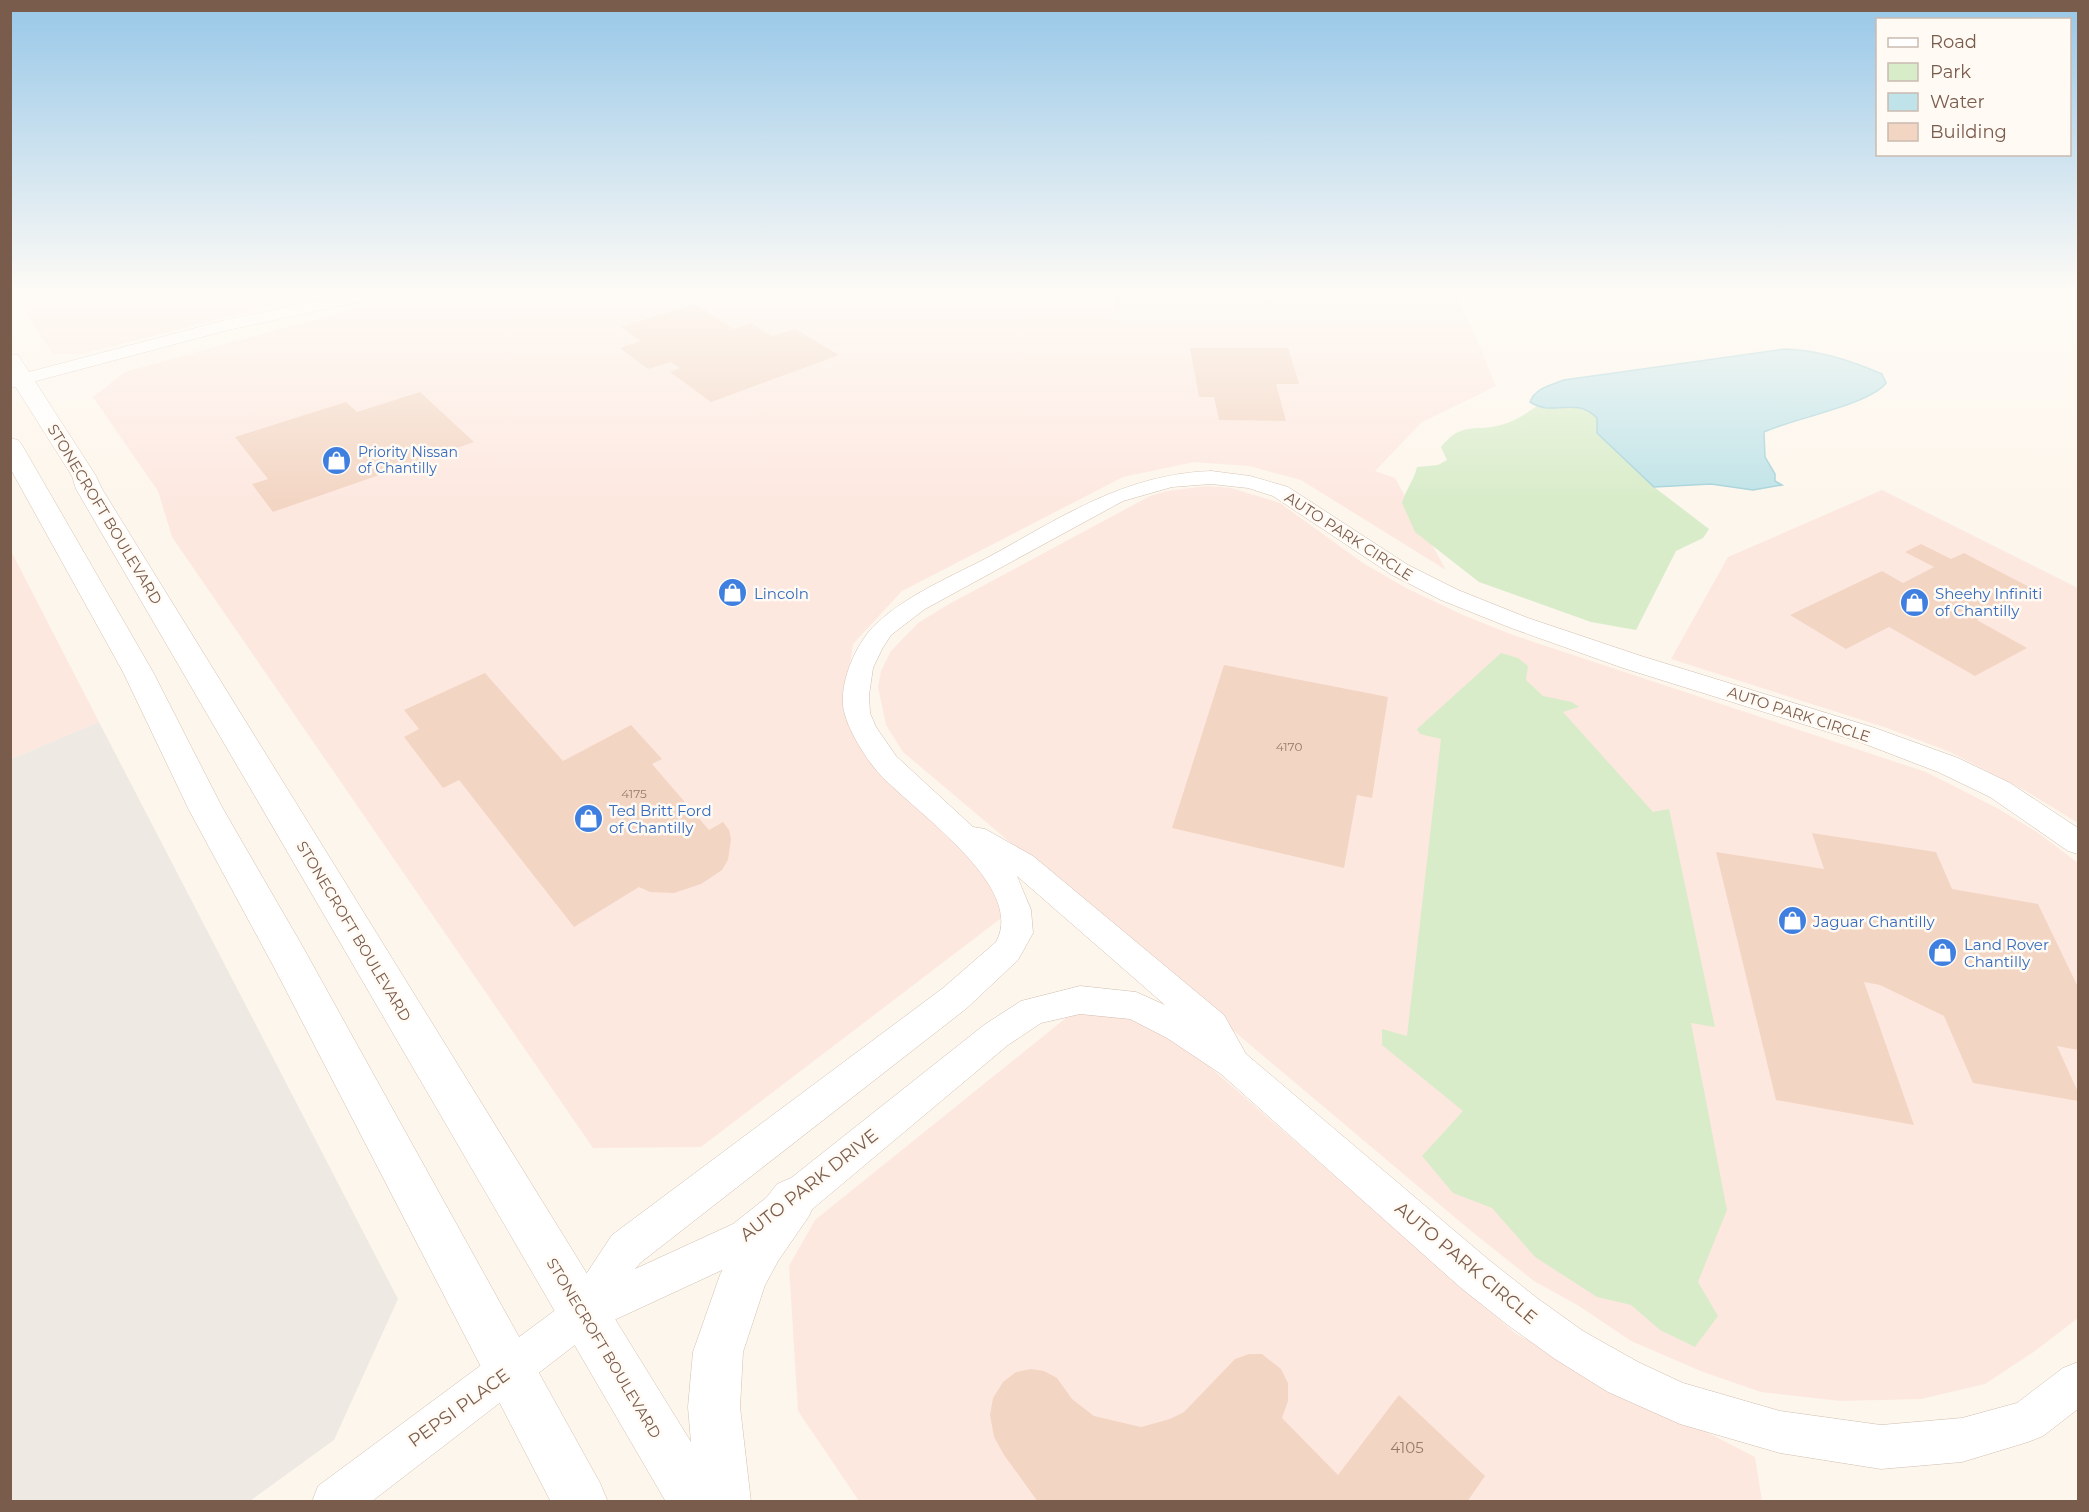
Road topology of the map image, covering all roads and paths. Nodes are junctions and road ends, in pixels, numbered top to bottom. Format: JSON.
{"nodes":[{"id":1,"x":10,"y":360,"type":"edge"},
{"id":2,"x":124,"y":361,"type":"edge"},
{"id":3,"x":19,"y":389,"type":"edge"},
{"id":4,"x":10,"y":445,"type":"edge"},
{"id":5,"x":954,"y":825,"type":"junction"},
{"id":6,"x":2079,"y":843,"type":"edge"},
{"id":7,"x":1234,"y":1065,"type":"junction"},
{"id":8,"x":793,"y":1200,"type":"junction"},
{"id":9,"x":583,"y":1314,"type":"junction"},
{"id":10,"x":510,"y":1371,"type":"junction"},
{"id":11,"x":2079,"y":1383,"type":"edge"},
{"id":12,"x":333,"y":1502,"type":"edge"},
{"id":13,"x":581,"y":1502,"type":"edge"},
{"id":14,"x":697,"y":1502,"type":"edge"},
{"id":15,"x":724,"y":1502,"type":"edge"}],
"edges":[{"from":1,"to":3,"type":"main road","name":"STONECROFT BOULEVARD"},
{"from":2,"to":3,"type":"street"},
{"from":3,"to":9,"type":"main road","name":"STONECROFT BOULEVARD"},
{"from":4,"to":10,"type":"main road"},
{"from":5,"to":6,"type":"street","name":"AUTO PARK CIRCLE"},
{"from":5,"to":7,"type":"street","name":"AUTO PARK CIRCLE"},
{"from":5,"to":9,"type":"street","name":"AUTO PARK CIRCLE"},
{"from":7,"to":8,"type":"street","name":"AUTO PARK DRIVE"},
{"from":7,"to":11,"type":"street","name":"AUTO PARK CIRCLE"},
{"from":8,"to":9,"type":"street","name":"AUTO PARK DRIVE"},
{"from":8,"to":15,"type":"main road"},
{"from":9,"to":10,"type":"street","name":"PEPSI PLACE"},
{"from":9,"to":14,"type":"main road","name":"STONECROFT BOULEVARD"},
{"from":10,"to":12,"type":"street","name":"PEPSI PLACE"},
{"from":10,"to":13,"type":"main road"}]}
